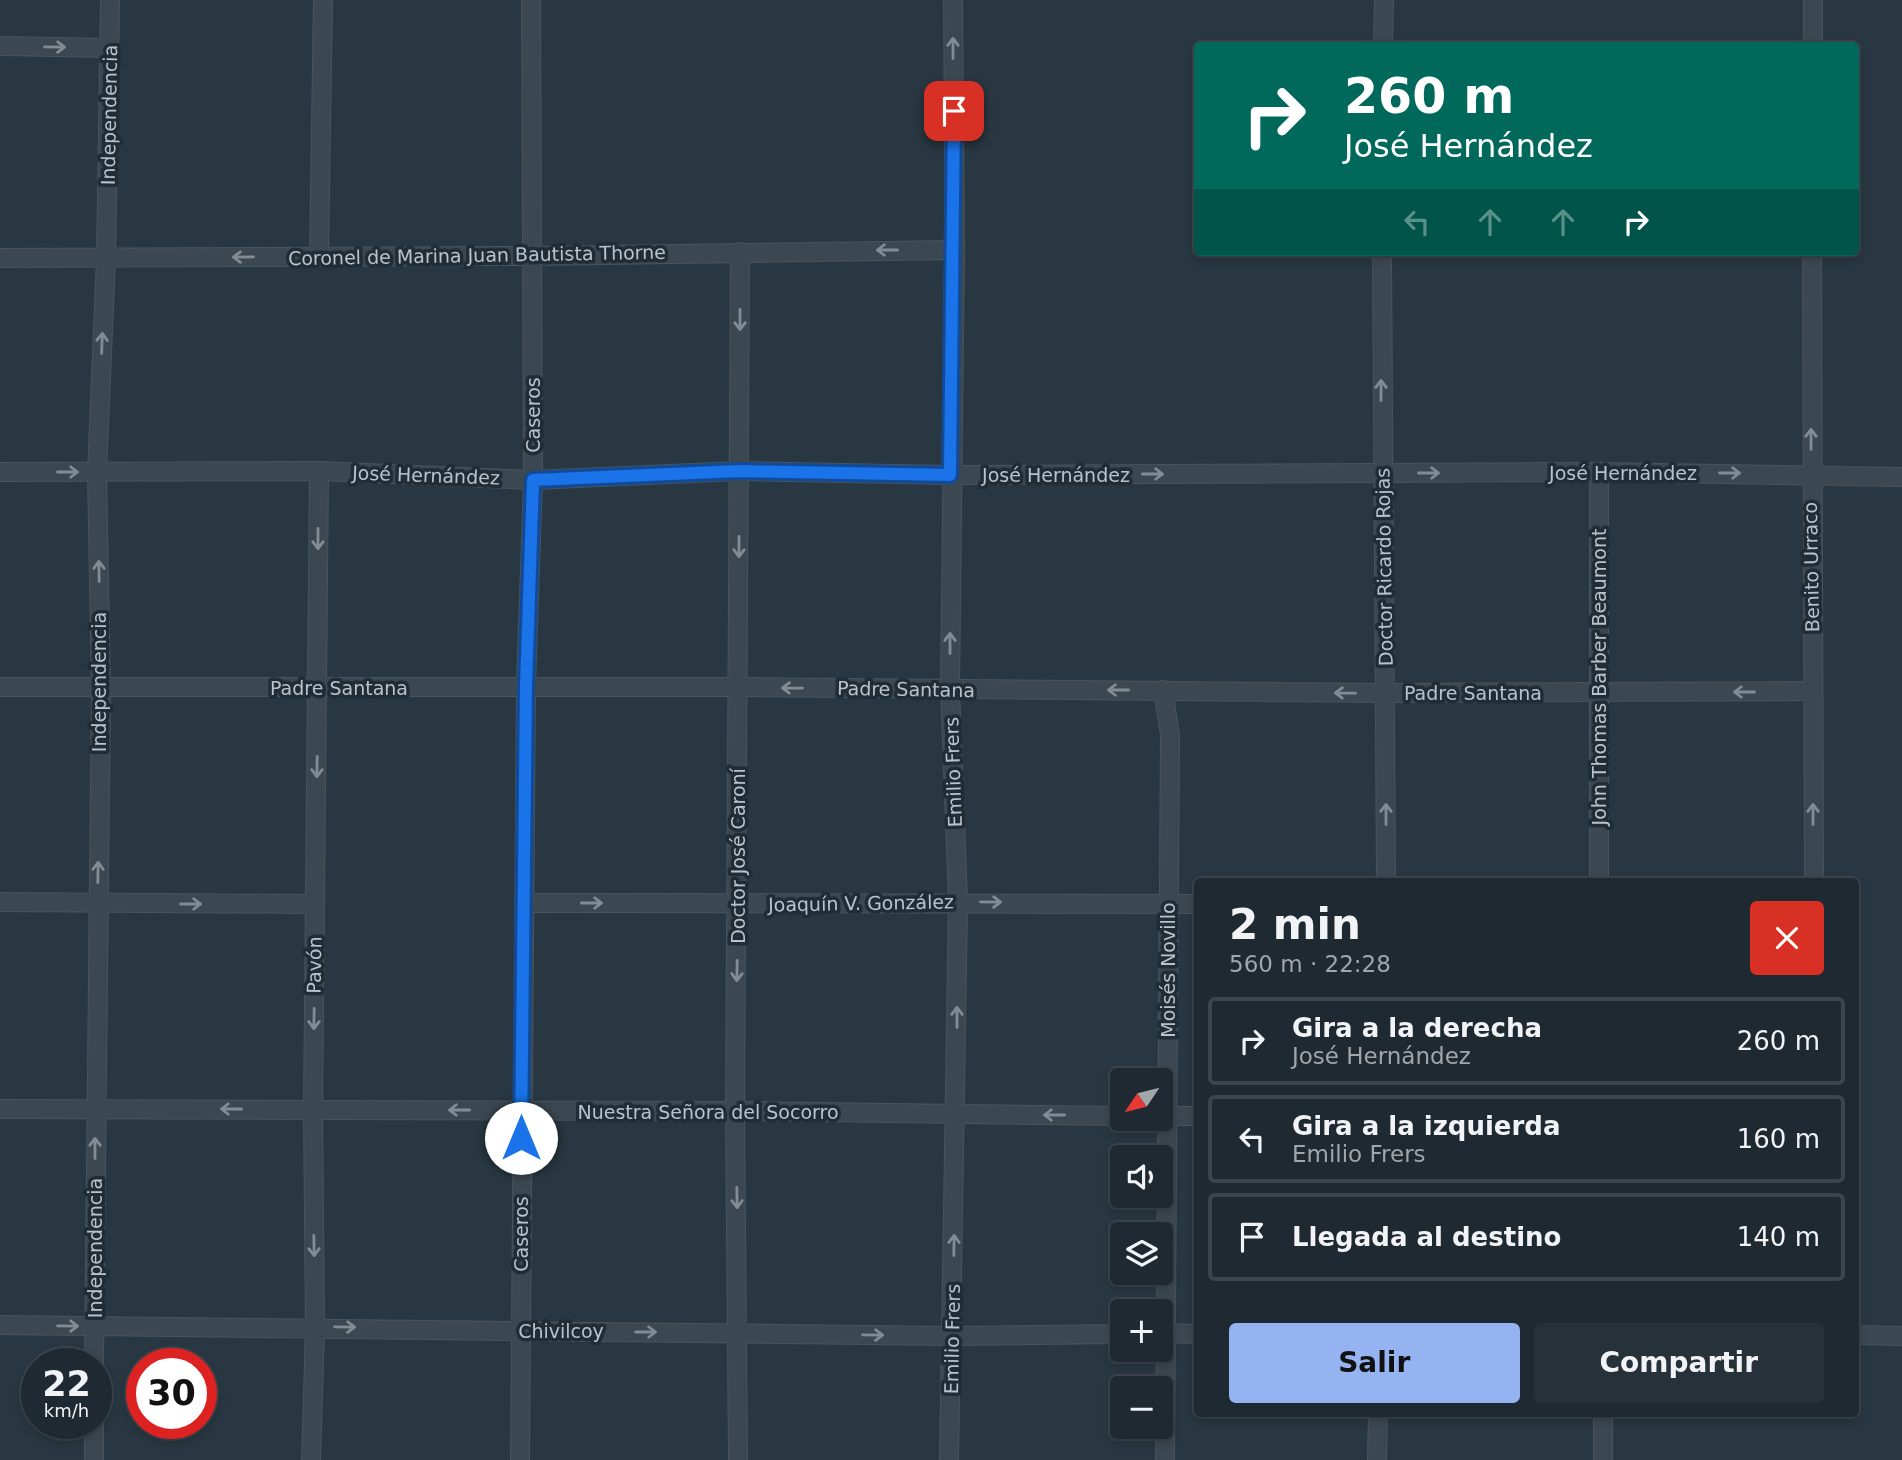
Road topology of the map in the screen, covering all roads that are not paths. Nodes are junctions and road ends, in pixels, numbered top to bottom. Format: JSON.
{"nodes":[{"id":1,"x":110,"y":0,"type":"edge"},
{"id":2,"x":323,"y":0,"type":"edge"},
{"id":3,"x":531,"y":0,"type":"edge"},
{"id":4,"x":953,"y":0,"type":"edge"},
{"id":5,"x":1384,"y":0,"type":"edge"},
{"id":6,"x":1813,"y":0,"type":"edge"},
{"id":7,"x":1383,"y":42,"type":"edge"},
{"id":8,"x":1813,"y":42,"type":"edge"},
{"id":9,"x":0,"y":46,"type":"edge"},
{"id":10,"x":110,"y":48,"type":"junction"},
{"id":11,"x":955,"y":250,"type":"junction"},
{"id":12,"x":740,"y":251,"type":"junction"},
{"id":13,"x":319,"y":256,"type":"junction"},
{"id":14,"x":533,"y":256,"type":"junction"},
{"id":15,"x":1382,"y":256,"type":"edge"},
{"id":16,"x":1812,"y":256,"type":"edge"},
{"id":17,"x":0,"y":258,"type":"edge"},
{"id":18,"x":106,"y":259,"type":"junction"},
{"id":19,"x":318,"y":471,"type":"junction"},
{"id":20,"x":739,"y":471,"type":"junction"},
{"id":21,"x":0,"y":472,"type":"edge"},
{"id":22,"x":97,"y":472,"type":"junction"},
{"id":23,"x":1599,"y":472,"type":"junction"},
{"id":24,"x":1381,"y":473,"type":"junction"},
{"id":25,"x":1810,"y":474,"type":"junction"},
{"id":26,"x":950,"y":475,"type":"junction"},
{"id":27,"x":1902,"y":477,"type":"edge"},
{"id":28,"x":533,"y":480,"type":"junction"},
{"id":29,"x":526,"y":686,"type":"junction"},
{"id":30,"x":0,"y":687,"type":"edge"},
{"id":31,"x":739,"y":687,"type":"junction"},
{"id":32,"x":101,"y":689,"type":"junction"},
{"id":33,"x":318,"y":689,"type":"junction"},
{"id":34,"x":950,"y":689,"type":"junction"},
{"id":35,"x":1163,"y":691,"type":"junction"},
{"id":36,"x":1812,"y":691,"type":"junction"},
{"id":37,"x":1601,"y":692,"type":"junction"},
{"id":38,"x":1387,"y":693,"type":"junction"},
{"id":39,"x":1386,"y":878,"type":"edge"},
{"id":40,"x":1599,"y":878,"type":"edge"},
{"id":41,"x":1814,"y":878,"type":"edge"},
{"id":42,"x":958,"y":901,"type":"junction"},
{"id":43,"x":0,"y":902,"type":"edge"},
{"id":44,"x":524,"y":903,"type":"junction"},
{"id":45,"x":97,"y":904,"type":"junction"},
{"id":46,"x":315,"y":904,"type":"junction"},
{"id":47,"x":738,"y":904,"type":"junction"},
{"id":48,"x":1167,"y":904,"type":"junction"},
{"id":49,"x":1194,"y":904,"type":"edge"},
{"id":50,"x":1165,"y":1068,"type":"edge"},
{"id":51,"x":0,"y":1109,"type":"edge"},
{"id":52,"x":95,"y":1109,"type":"junction"},
{"id":53,"x":313,"y":1110,"type":"junction"},
{"id":54,"x":521,"y":1110,"type":"junction"},
{"id":55,"x":735,"y":1111,"type":"junction"},
{"id":56,"x":956,"y":1115,"type":"junction"},
{"id":57,"x":1110,"y":1116,"type":"edge"},
{"id":58,"x":1173,"y":1116,"type":"edge"},
{"id":59,"x":1194,"y":1116,"type":"edge"},
{"id":60,"x":1165,"y":1131,"type":"edge"},
{"id":61,"x":1163,"y":1299,"type":"edge"},
{"id":62,"x":0,"y":1325,"type":"edge"},
{"id":63,"x":94,"y":1326,"type":"junction"},
{"id":64,"x":315,"y":1326,"type":"junction"},
{"id":65,"x":522,"y":1331,"type":"junction"},
{"id":66,"x":739,"y":1332,"type":"junction"},
{"id":67,"x":1173,"y":1333,"type":"edge"},
{"id":68,"x":1110,"y":1334,"type":"edge"},
{"id":69,"x":1194,"y":1334,"type":"edge"},
{"id":70,"x":1859,"y":1335,"type":"edge"},
{"id":71,"x":951,"y":1336,"type":"junction"},
{"id":72,"x":1902,"y":1336,"type":"edge"},
{"id":73,"x":94,"y":1348,"type":"edge"},
{"id":74,"x":1163,"y":1362,"type":"edge"},
{"id":75,"x":1378,"y":1417,"type":"edge"},
{"id":76,"x":1603,"y":1417,"type":"edge"},
{"id":77,"x":94,"y":1439,"type":"edge"},
{"id":78,"x":94,"y":1460,"type":"edge"},
{"id":79,"x":311,"y":1460,"type":"edge"},
{"id":80,"x":520,"y":1460,"type":"edge"},
{"id":81,"x":738,"y":1460,"type":"edge"},
{"id":82,"x":949,"y":1460,"type":"edge"},
{"id":83,"x":1165,"y":1460,"type":"edge"},
{"id":84,"x":1377,"y":1460,"type":"edge"},
{"id":85,"x":1603,"y":1460,"type":"edge"}],
"edges":[{"from":1,"to":10,"type":"street","name":"Independencia"},
{"from":2,"to":13,"type":"street"},
{"from":3,"to":14,"type":"street","name":"Caseros"},
{"from":11,"to":4,"type":"street","name":"Emilio Frers","one_way":true},
{"from":5,"to":7,"type":"street"},
{"from":6,"to":8,"type":"street"},
{"from":9,"to":10,"type":"street","one_way":true},
{"from":10,"to":18,"type":"street","name":"Independencia"},
{"from":11,"to":12,"type":"street","name":"Coronel de Marina Juan Bautista Thorne","one_way":true},
{"from":11,"to":26,"type":"street","name":"Emilio Frers"},
{"from":12,"to":14,"type":"street","name":"Coronel de Marina Juan Bautista Thorne"},
{"from":12,"to":20,"type":"street","name":"Doctor José Caroní","one_way":true},
{"from":13,"to":14,"type":"street","name":"Coronel de Marina Juan Bautista Thorne"},
{"from":13,"to":18,"type":"street","name":"Coronel de Marina Juan Bautista Thorne","one_way":true},
{"from":14,"to":28,"type":"street","name":"Caseros"},
{"from":24,"to":15,"type":"street","name":"Doctor Ricardo Rojas","one_way":true},
{"from":25,"to":16,"type":"street","name":"Benito Urraco","one_way":true},
{"from":17,"to":18,"type":"street","name":"Coronel de Marina Juan Bautista Thorne"},
{"from":22,"to":18,"type":"street","name":"Independencia","one_way":true},
{"from":19,"to":22,"type":"street","name":"José Hernández"},
{"from":19,"to":28,"type":"street","name":"José Hernández"},
{"from":19,"to":33,"type":"street","name":"Pavón","one_way":true},
{"from":20,"to":26,"type":"street","name":"José Hernández"},
{"from":20,"to":28,"type":"street","name":"José Hernández"},
{"from":20,"to":31,"type":"street","name":"Doctor José Caroní","one_way":true},
{"from":21,"to":22,"type":"street","name":"José Hernández","one_way":true},
{"from":32,"to":22,"type":"street","name":"Independencia","one_way":true},
{"from":24,"to":23,"type":"street","name":"José Hernández","one_way":true},
{"from":23,"to":25,"type":"street","name":"José Hernández","one_way":true},
{"from":23,"to":37,"type":"street","name":"John Thomas Barber Beaumont"},
{"from":26,"to":24,"type":"street","name":"José Hernández","one_way":true},
{"from":24,"to":38,"type":"street","name":"Doctor Ricardo Rojas"},
{"from":25,"to":27,"type":"street","name":"José Hernández"},
{"from":25,"to":36,"type":"street","name":"Benito Urraco"},
{"from":34,"to":26,"type":"street","name":"Emilio Frers","one_way":true},
{"from":28,"to":29,"type":"street","name":"Caseros"},
{"from":29,"to":31,"type":"street","name":"Padre Santana"},
{"from":29,"to":33,"type":"street","name":"Padre Santana"},
{"from":29,"to":44,"type":"street","name":"Caseros"},
{"from":30,"to":32,"type":"street","name":"Padre Santana"},
{"from":34,"to":31,"type":"street","name":"Padre Santana","one_way":true},
{"from":31,"to":47,"type":"street","name":"Doctor José Caroní"},
{"from":32,"to":33,"type":"street","name":"Padre Santana"},
{"from":45,"to":32,"type":"street","name":"Independencia","one_way":true},
{"from":33,"to":46,"type":"street","name":"Pavón","one_way":true},
{"from":35,"to":34,"type":"street","name":"Padre Santana","one_way":true},
{"from":34,"to":42,"type":"street","name":"Emilio Frers"},
{"from":38,"to":35,"type":"street","name":"Padre Santana","one_way":true},
{"from":35,"to":48,"type":"street","name":"Moisés Novillo"},
{"from":36,"to":37,"type":"street","name":"Padre Santana","one_way":true},
{"from":41,"to":36,"type":"street","name":"Benito Urraco","one_way":true},
{"from":37,"to":38,"type":"street","name":"Padre Santana"},
{"from":37,"to":40,"type":"street","name":"John Thomas Barber Beaumont"},
{"from":39,"to":38,"type":"street","name":"Doctor Ricardo Rojas","one_way":true},
{"from":42,"to":47,"type":"street","name":"Joaquín V. González"},
{"from":42,"to":48,"type":"street","name":"Joaquín V. González","one_way":true},
{"from":56,"to":42,"type":"street","name":"Emilio Frers","one_way":true},
{"from":43,"to":45,"type":"street"},
{"from":44,"to":47,"type":"street","name":"Joaquín V. González","one_way":true},
{"from":44,"to":54,"type":"street","name":"Caseros"},
{"from":45,"to":46,"type":"street","one_way":true},
{"from":45,"to":52,"type":"street","name":"Independencia"},
{"from":46,"to":53,"type":"street","name":"Pavón","one_way":true},
{"from":47,"to":55,"type":"street","name":"Doctor José Caroní","one_way":true},
{"from":48,"to":49,"type":"street","name":"Joaquín V. González"},
{"from":48,"to":50,"type":"street","name":"Moisés Novillo"},
{"from":51,"to":52,"type":"street","name":"Nuestra Señora del Socorro"},
{"from":53,"to":52,"type":"street","name":"Nuestra Señora del Socorro","one_way":true},
{"from":63,"to":52,"type":"street","name":"Independencia","one_way":true},
{"from":54,"to":53,"type":"street","name":"Nuestra Señora del Socorro","one_way":true},
{"from":53,"to":64,"type":"street","name":"Pavón","one_way":true},
{"from":54,"to":55,"type":"street","name":"Nuestra Señora del Socorro"},
{"from":54,"to":65,"type":"street","name":"Caseros"},
{"from":55,"to":56,"type":"street","name":"Nuestra Señora del Socorro"},
{"from":55,"to":66,"type":"street","name":"Doctor José Caroní","one_way":true},
{"from":57,"to":56,"type":"street","name":"Nuestra Señora del Socorro","one_way":true},
{"from":71,"to":56,"type":"street","name":"Emilio Frers","one_way":true},
{"from":58,"to":59,"type":"street"},
{"from":60,"to":61,"type":"street","name":"Moisés Novillo"},
{"from":62,"to":63,"type":"street","name":"Chivilcoy","one_way":true},
{"from":63,"to":64,"type":"street","name":"Chivilcoy"},
{"from":63,"to":73,"type":"street","name":"Independencia"},
{"from":64,"to":65,"type":"street","name":"Chivilcoy","one_way":true},
{"from":64,"to":79,"type":"street","name":"Pavón"},
{"from":65,"to":66,"type":"street","name":"Chivilcoy","one_way":true},
{"from":65,"to":80,"type":"street","name":"Caseros"},
{"from":66,"to":71,"type":"street","name":"Chivilcoy","one_way":true},
{"from":66,"to":81,"type":"street","name":"Doctor José Caroní"},
{"from":67,"to":69,"type":"street"},
{"from":68,"to":71,"type":"street","name":"Chivilcoy"},
{"from":70,"to":72,"type":"street"},
{"from":71,"to":82,"type":"street","name":"Emilio Frers"},
{"from":74,"to":83,"type":"street","name":"Moisés Novillo"},
{"from":75,"to":84,"type":"street"},
{"from":76,"to":85,"type":"street"},
{"from":77,"to":78,"type":"street"}]}
